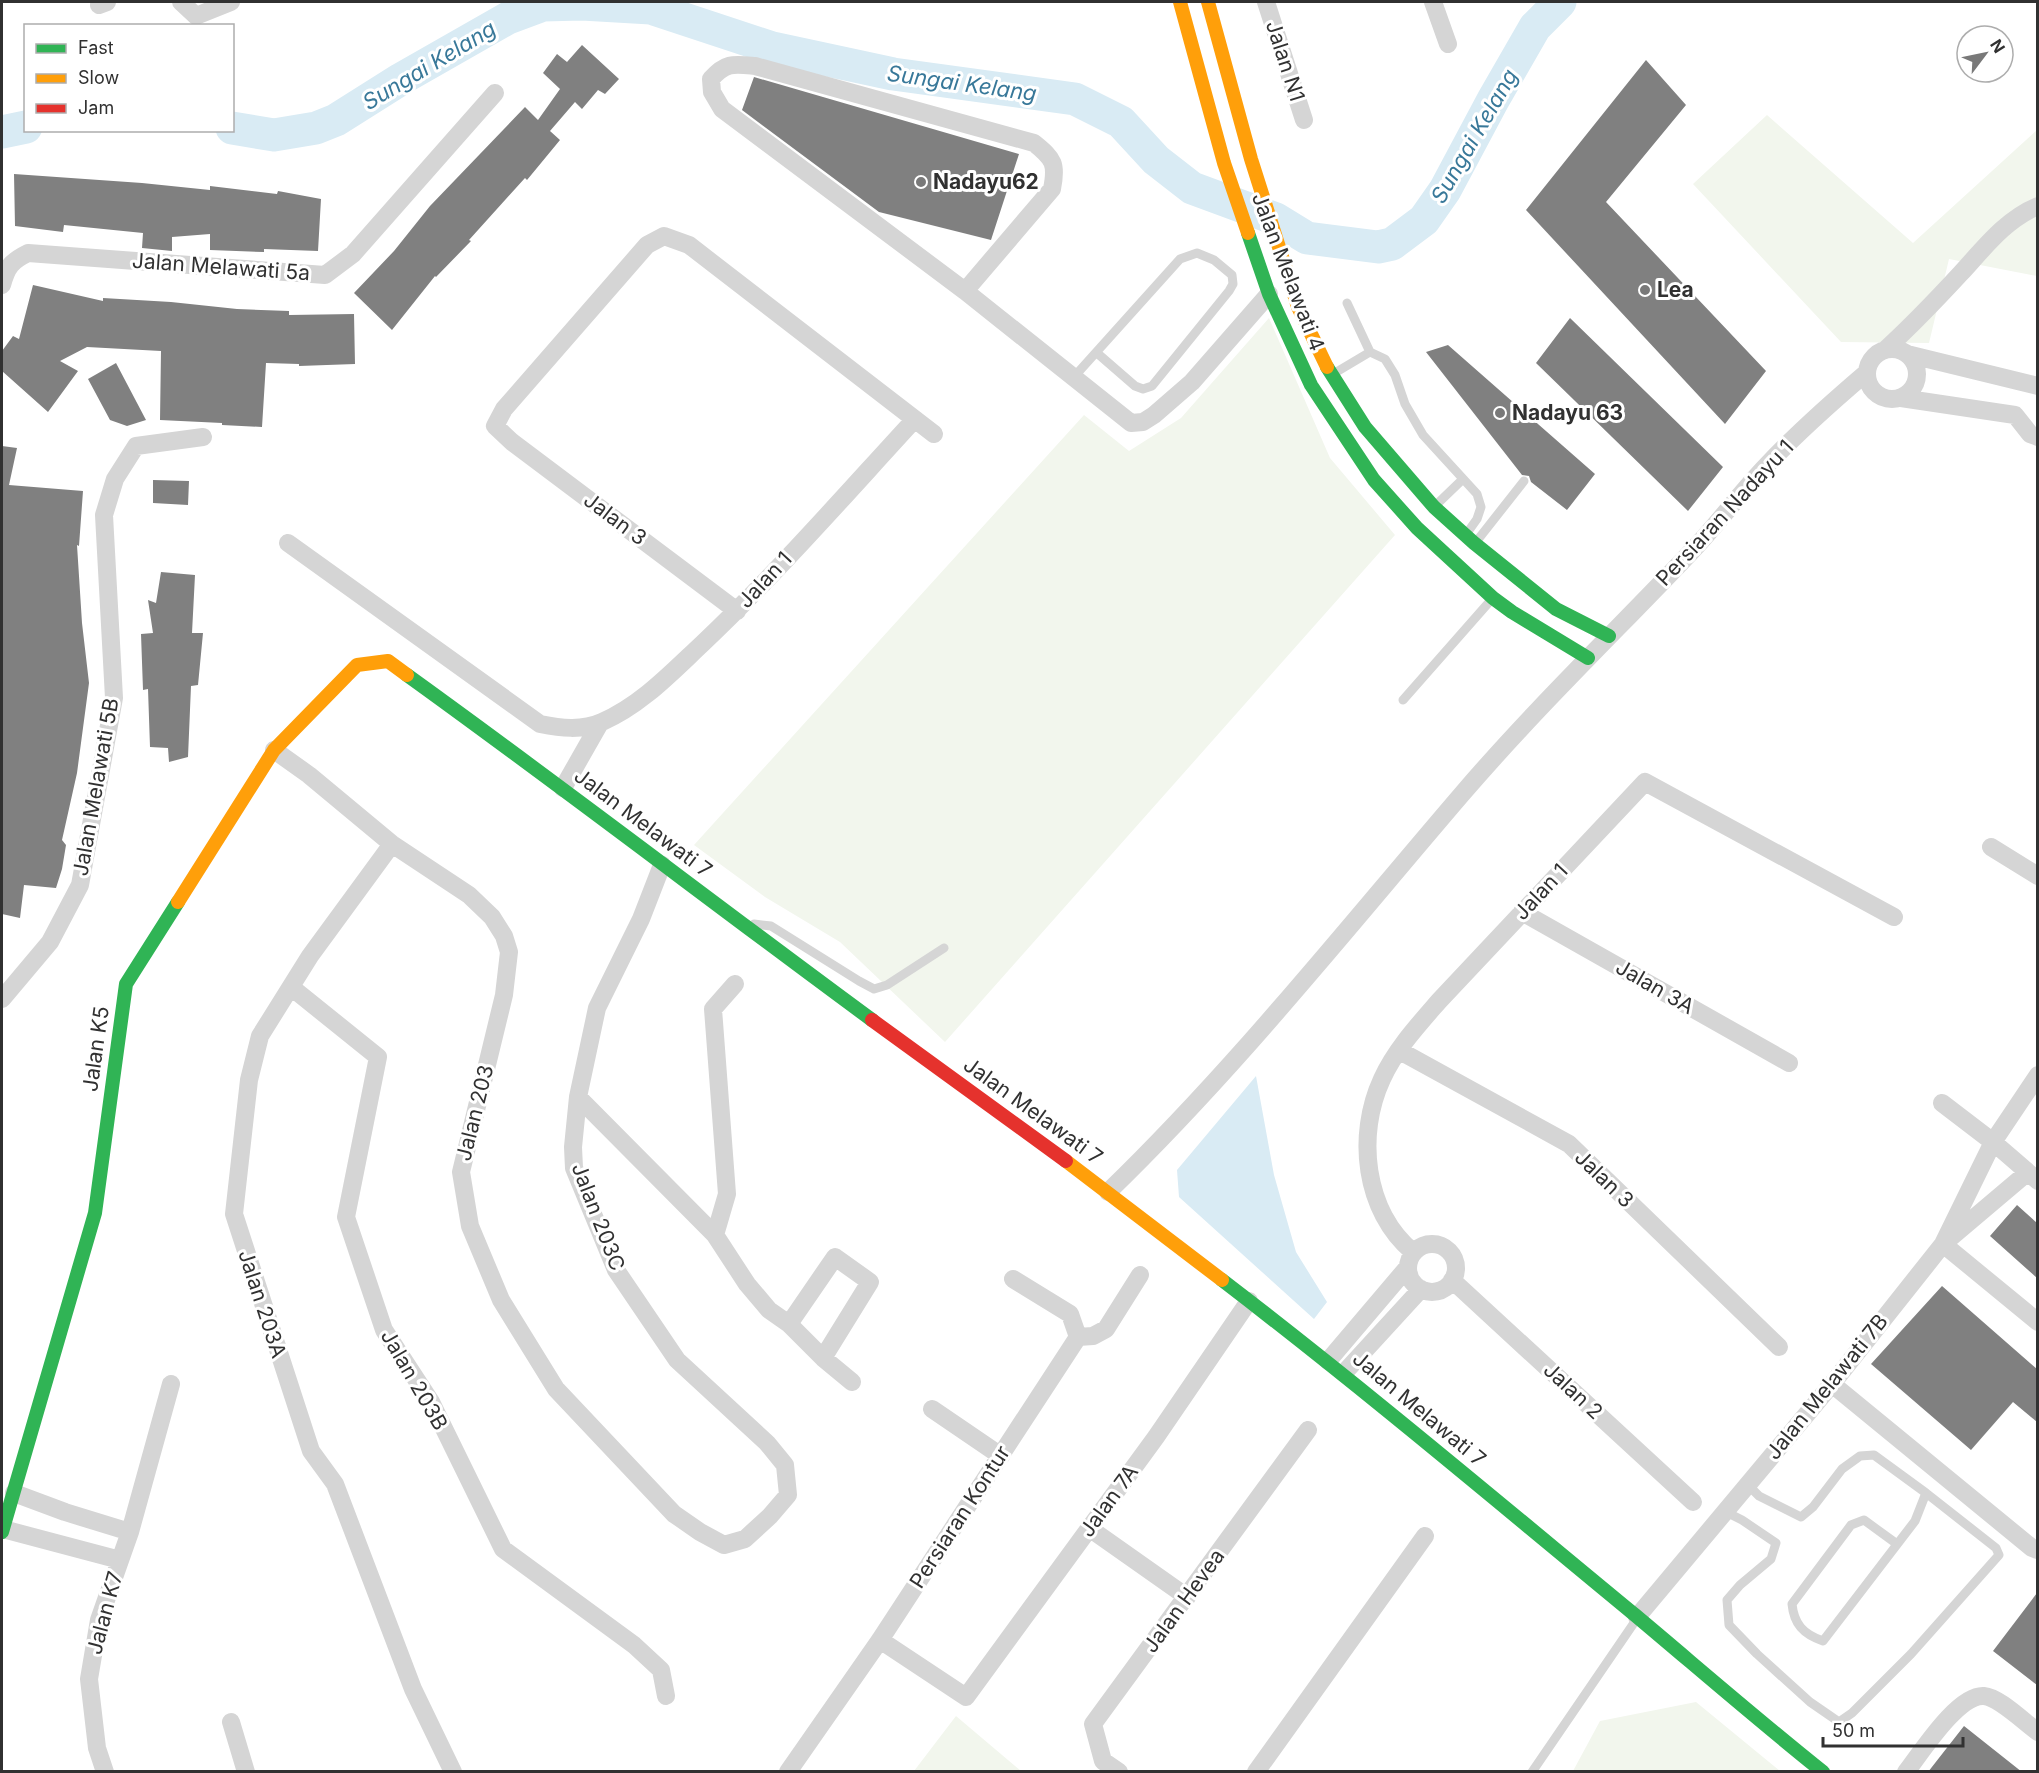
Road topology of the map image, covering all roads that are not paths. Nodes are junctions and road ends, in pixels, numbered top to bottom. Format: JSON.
{"nodes":[{"id":1,"x":181,"y":2,"type":"edge"},
{"id":2,"x":231,"y":2,"type":"edge"},
{"id":3,"x":1180,"y":2,"type":"edge"},
{"id":4,"x":1208,"y":2,"type":"edge"},
{"id":5,"x":1266,"y":2,"type":"edge"},
{"id":6,"x":1433,"y":2,"type":"edge"},
{"id":7,"x":1448,"y":44,"type":"dead end"},
{"id":8,"x":495,"y":93,"type":"dead end"},
{"id":9,"x":1304,"y":120,"type":"dead end"},
{"id":10,"x":2037,"y":206,"type":"edge"},
{"id":11,"x":2,"y":285,"type":"edge"},
{"id":12,"x":965,"y":291,"type":"junction"},
{"id":13,"x":1269,"y":294,"type":"junction"},
{"id":14,"x":1347,"y":303,"type":"dead end"},
{"id":15,"x":1886,"y":349,"type":"junction"},
{"id":16,"x":1370,"y":352,"type":"junction"},
{"id":17,"x":1097,"y":353,"type":"junction"},
{"id":18,"x":1907,"y":354,"type":"junction"},
{"id":19,"x":1866,"y":373,"type":"junction"},
{"id":20,"x":1331,"y":375,"type":"junction"},
{"id":21,"x":1073,"y":378,"type":"junction"},
{"id":22,"x":2032,"y":386,"type":"edge"},
{"id":23,"x":1901,"y":398,"type":"junction"},
{"id":24,"x":2015,"y":415,"type":"junction"},
{"id":25,"x":915,"y":420,"type":"junction"},
{"id":26,"x":934,"y":434,"type":"dead end"},
{"id":27,"x":203,"y":437,"type":"dead end"},
{"id":28,"x":2037,"y":437,"type":"edge"},
{"id":29,"x":1463,"y":479,"type":"junction"},
{"id":30,"x":1524,"y":481,"type":"dead end"},
{"id":31,"x":1434,"y":507,"type":"junction"},
{"id":32,"x":1470,"y":539,"type":"junction"},
{"id":33,"x":288,"y":543,"type":"dead end"},
{"id":34,"x":1493,"y":598,"type":"junction"},
{"id":35,"x":737,"y":611,"type":"junction"},
{"id":36,"x":1609,"y":636,"type":"junction"},
{"id":37,"x":1588,"y":658,"type":"junction"},
{"id":38,"x":388,"y":661,"type":"joint"},
{"id":39,"x":1403,"y":700,"type":"dead end"},
{"id":40,"x":600,"y":723,"type":"junction"},
{"id":41,"x":274,"y":750,"type":"junction"},
{"id":42,"x":563,"y":788,"type":"junction"},
{"id":43,"x":392,"y":844,"type":"junction"},
{"id":44,"x":1991,"y":847,"type":"dead end"},
{"id":45,"x":662,"y":865,"type":"junction"},
{"id":46,"x":2037,"y":876,"type":"edge"},
{"id":47,"x":1522,"y":912,"type":"junction"},
{"id":48,"x":1894,"y":917,"type":"dead end"},
{"id":49,"x":740,"y":923,"type":"junction"},
{"id":50,"x":944,"y":948,"type":"dead end"},
{"id":51,"x":735,"y":984,"type":"dead end"},
{"id":52,"x":291,"y":987,"type":"junction"},
{"id":53,"x":2,"y":999,"type":"edge"},
{"id":54,"x":1400,"y":1051,"type":"junction"},
{"id":55,"x":1789,"y":1063,"type":"dead end"},
{"id":56,"x":2037,"y":1075,"type":"edge"},
{"id":57,"x":578,"y":1097,"type":"junction"},
{"id":58,"x":1942,"y":1103,"type":"dead end"},
{"id":59,"x":1993,"y":1142,"type":"junction"},
{"id":60,"x":2032,"y":1177,"type":"edge"},
{"id":61,"x":1108,"y":1192,"type":"junction"},
{"id":62,"x":715,"y":1235,"type":"junction"},
{"id":63,"x":1943,"y":1244,"type":"junction"},
{"id":64,"x":1410,"y":1260,"type":"junction"},
{"id":65,"x":1140,"y":1275,"type":"dead end"},
{"id":66,"x":1013,"y":1279,"type":"dead end"},
{"id":67,"x":1452,"y":1280,"type":"junction"},
{"id":68,"x":1421,"y":1289,"type":"junction"},
{"id":69,"x":1249,"y":1301,"type":"junction"},
{"id":70,"x":2037,"y":1322,"type":"edge"},
{"id":71,"x":789,"y":1324,"type":"junction"},
{"id":72,"x":1078,"y":1337,"type":"junction"},
{"id":73,"x":1779,"y":1347,"type":"dead end"},
{"id":74,"x":823,"y":1358,"type":"junction"},
{"id":75,"x":1328,"y":1361,"type":"junction"},
{"id":76,"x":1344,"y":1374,"type":"junction"},
{"id":77,"x":852,"y":1382,"type":"dead end"},
{"id":78,"x":171,"y":1384,"type":"dead end"},
{"id":79,"x":1832,"y":1384,"type":"junction"},
{"id":80,"x":932,"y":1409,"type":"dead end"},
{"id":81,"x":1308,"y":1430,"type":"dead end"},
{"id":82,"x":1001,"y":1456,"type":"junction"},
{"id":83,"x":1748,"y":1485,"type":"junction"},
{"id":84,"x":14,"y":1493,"type":"junction"},
{"id":85,"x":1926,"y":1493,"type":"junction"},
{"id":86,"x":1693,"y":1502,"type":"dead end"},
{"id":87,"x":1726,"y":1512,"type":"junction"},
{"id":88,"x":770,"y":1516,"type":"joint"},
{"id":89,"x":1089,"y":1528,"type":"junction"},
{"id":90,"x":2,"y":1530,"type":"edge"},
{"id":91,"x":129,"y":1532,"type":"junction"},
{"id":92,"x":1425,"y":1536,"type":"dead end"},
{"id":93,"x":1897,"y":1544,"type":"junction"},
{"id":94,"x":2037,"y":1550,"type":"edge"},
{"id":95,"x":120,"y":1560,"type":"junction"},
{"id":96,"x":1187,"y":1598,"type":"junction"},
{"id":97,"x":1637,"y":1617,"type":"junction"},
{"id":98,"x":880,"y":1640,"type":"junction"},
{"id":99,"x":666,"y":1696,"type":"dead end"},
{"id":100,"x":231,"y":1722,"type":"dead end"},
{"id":101,"x":2037,"y":1732,"type":"edge"},
{"id":102,"x":105,"y":1772,"type":"edge"},
{"id":103,"x":246,"y":1772,"type":"edge"},
{"id":104,"x":453,"y":1772,"type":"edge"},
{"id":105,"x":788,"y":1772,"type":"edge"},
{"id":106,"x":1119,"y":1772,"type":"edge"},
{"id":107,"x":1256,"y":1772,"type":"edge"},
{"id":108,"x":1533,"y":1772,"type":"edge"},
{"id":109,"x":1823,"y":1772,"type":"edge"},
{"id":110,"x":1906,"y":1772,"type":"edge"}],
"edges":[{"from":1,"to":2,"type":"street"},
{"from":3,"to":13,"type":"street","name":"Jalan Melawati 4"},
{"from":4,"to":20,"type":"street","name":"Jalan Melawati 4"},
{"from":5,"to":9,"type":"street","name":"Jalan N1"},
{"from":6,"to":7,"type":"street"},
{"from":8,"to":11,"type":"street","name":"Jalan Melawati 5a"},
{"from":10,"to":15,"type":"street"},
{"from":12,"to":12,"type":"street"},
{"from":12,"to":21,"type":"street"},
{"from":13,"to":21,"type":"street"},
{"from":13,"to":34,"type":"street","name":"Jalan Melawati 4"},
{"from":14,"to":16,"type":"lane"},
{"from":15,"to":18,"type":"street"},
{"from":15,"to":19,"type":"street"},
{"from":16,"to":20,"type":"lane"},
{"from":16,"to":29,"type":"lane"},
{"from":17,"to":17,"type":"lane"},
{"from":17,"to":21,"type":"lane"},
{"from":18,"to":22,"type":"street"},
{"from":18,"to":23,"type":"street"},
{"from":19,"to":23,"type":"street"},
{"from":19,"to":36,"type":"street","name":"Persiaran Nadayu 1"},
{"from":20,"to":31,"type":"street","name":"Jalan Melawati 4"},
{"from":22,"to":24,"type":"street"},
{"from":23,"to":24,"type":"street"},
{"from":24,"to":28,"type":"street"},
{"from":25,"to":26,"type":"street"},
{"from":25,"to":35,"type":"street","name":"Jalan 1"},
{"from":25,"to":35,"type":"street","name":"Jalan 3"},
{"from":27,"to":53,"type":"street","name":"Jalan Melawati 5B"},
{"from":29,"to":31,"type":"lane"},
{"from":29,"to":32,"type":"lane"},
{"from":30,"to":32,"type":"lane"},
{"from":31,"to":32,"type":"street","name":"Jalan Melawati 4"},
{"from":32,"to":36,"type":"street","name":"Jalan Melawati 4"},
{"from":33,"to":40,"type":"street"},
{"from":34,"to":37,"type":"street","name":"Jalan Melawati 4"},
{"from":34,"to":39,"type":"lane"},
{"from":35,"to":40,"type":"street","name":"Jalan 1"},
{"from":36,"to":37,"type":"street","name":"Persiaran Nadayu 1"},
{"from":37,"to":61,"type":"street","name":"Persiaran Nadayu 1"},
{"from":38,"to":41,"type":"street","name":"Jalan K5"},
{"from":38,"to":42,"type":"street","name":"Jalan Melawati 7"},
{"from":40,"to":42,"type":"street"},
{"from":41,"to":43,"type":"street","name":"Jalan 203"},
{"from":41,"to":84,"type":"street","name":"Jalan K5"},
{"from":42,"to":45,"type":"street","name":"Jalan Melawati 7"},
{"from":43,"to":52,"type":"street","name":"Jalan 203A"},
{"from":43,"to":88,"type":"street","name":"Jalan 203"},
{"from":44,"to":46,"type":"street"},
{"from":45,"to":49,"type":"street","name":"Jalan Melawati 7"},
{"from":45,"to":57,"type":"street","name":"Jalan 203C"},
{"from":47,"to":48,"type":"street","name":"Jalan 1"},
{"from":47,"to":54,"type":"street","name":"Jalan 1"},
{"from":47,"to":55,"type":"street","name":"Jalan 3A"},
{"from":49,"to":50,"type":"lane"},
{"from":49,"to":61,"type":"street","name":"Jalan Melawati 7"},
{"from":51,"to":62,"type":"street"},
{"from":52,"to":99,"type":"street","name":"Jalan 203B"},
{"from":52,"to":104,"type":"street","name":"Jalan 203A"},
{"from":54,"to":64,"type":"street","name":"Jalan 1"},
{"from":54,"to":73,"type":"street","name":"Jalan 3"},
{"from":56,"to":59,"type":"street","name":"Jalan Melawati 7B"},
{"from":57,"to":62,"type":"street"},
{"from":57,"to":88,"type":"street","name":"Jalan 203C"},
{"from":58,"to":59,"type":"street"},
{"from":59,"to":60,"type":"street"},
{"from":59,"to":63,"type":"street","name":"Jalan Melawati 7B"},
{"from":60,"to":63,"type":"street"},
{"from":61,"to":69,"type":"street","name":"Jalan Melawati 7"},
{"from":62,"to":71,"type":"street"},
{"from":63,"to":70,"type":"street"},
{"from":63,"to":79,"type":"street","name":"Jalan Melawati 7B"},
{"from":64,"to":67,"type":"street"},
{"from":64,"to":68,"type":"street"},
{"from":64,"to":75,"type":"street"},
{"from":65,"to":72,"type":"street"},
{"from":66,"to":72,"type":"street"},
{"from":67,"to":68,"type":"street"},
{"from":67,"to":86,"type":"street","name":"Jalan 2"},
{"from":68,"to":76,"type":"street"},
{"from":69,"to":75,"type":"street","name":"Jalan Melawati 7"},
{"from":69,"to":89,"type":"street","name":"Jalan 7A"},
{"from":71,"to":74,"type":"street"},
{"from":71,"to":74,"type":"street"},
{"from":72,"to":82,"type":"street","name":"Persiaran Kontur"},
{"from":74,"to":77,"type":"street"},
{"from":75,"to":76,"type":"street","name":"Jalan Melawati 7"},
{"from":76,"to":97,"type":"street","name":"Jalan Melawati 7"},
{"from":78,"to":91,"type":"street","name":"Jalan K7"},
{"from":79,"to":83,"type":"street","name":"Jalan Melawati 7B"},
{"from":79,"to":94,"type":"street"},
{"from":80,"to":82,"type":"street"},
{"from":81,"to":96,"type":"street","name":"Jalan Hevea"},
{"from":82,"to":98,"type":"street","name":"Persiaran Kontur"},
{"from":83,"to":85,"type":"lane"},
{"from":83,"to":87,"type":"street","name":"Jalan Melawati 7B"},
{"from":84,"to":90,"type":"street","name":"Jalan K5"},
{"from":84,"to":91,"type":"street"},
{"from":85,"to":87,"type":"lane"},
{"from":85,"to":93,"type":"lane"},
{"from":87,"to":97,"type":"street","name":"Jalan Melawati 7B"},
{"from":89,"to":96,"type":"street"},
{"from":89,"to":98,"type":"street","name":"Jalan 7A"},
{"from":90,"to":95,"type":"street","name":"Jalan K7"},
{"from":91,"to":95,"type":"street","name":"Jalan K7"},
{"from":92,"to":107,"type":"street"},
{"from":93,"to":93,"type":"lane"},
{"from":95,"to":102,"type":"street","name":"Jalan K7"},
{"from":96,"to":106,"type":"street","name":"Jalan Hevea"},
{"from":97,"to":108,"type":"lane"},
{"from":97,"to":109,"type":"street","name":"Jalan Melawati 7"},
{"from":98,"to":105,"type":"street","name":"Persiaran Kontur"},
{"from":100,"to":103,"type":"street"},
{"from":101,"to":110,"type":"street"}]}
